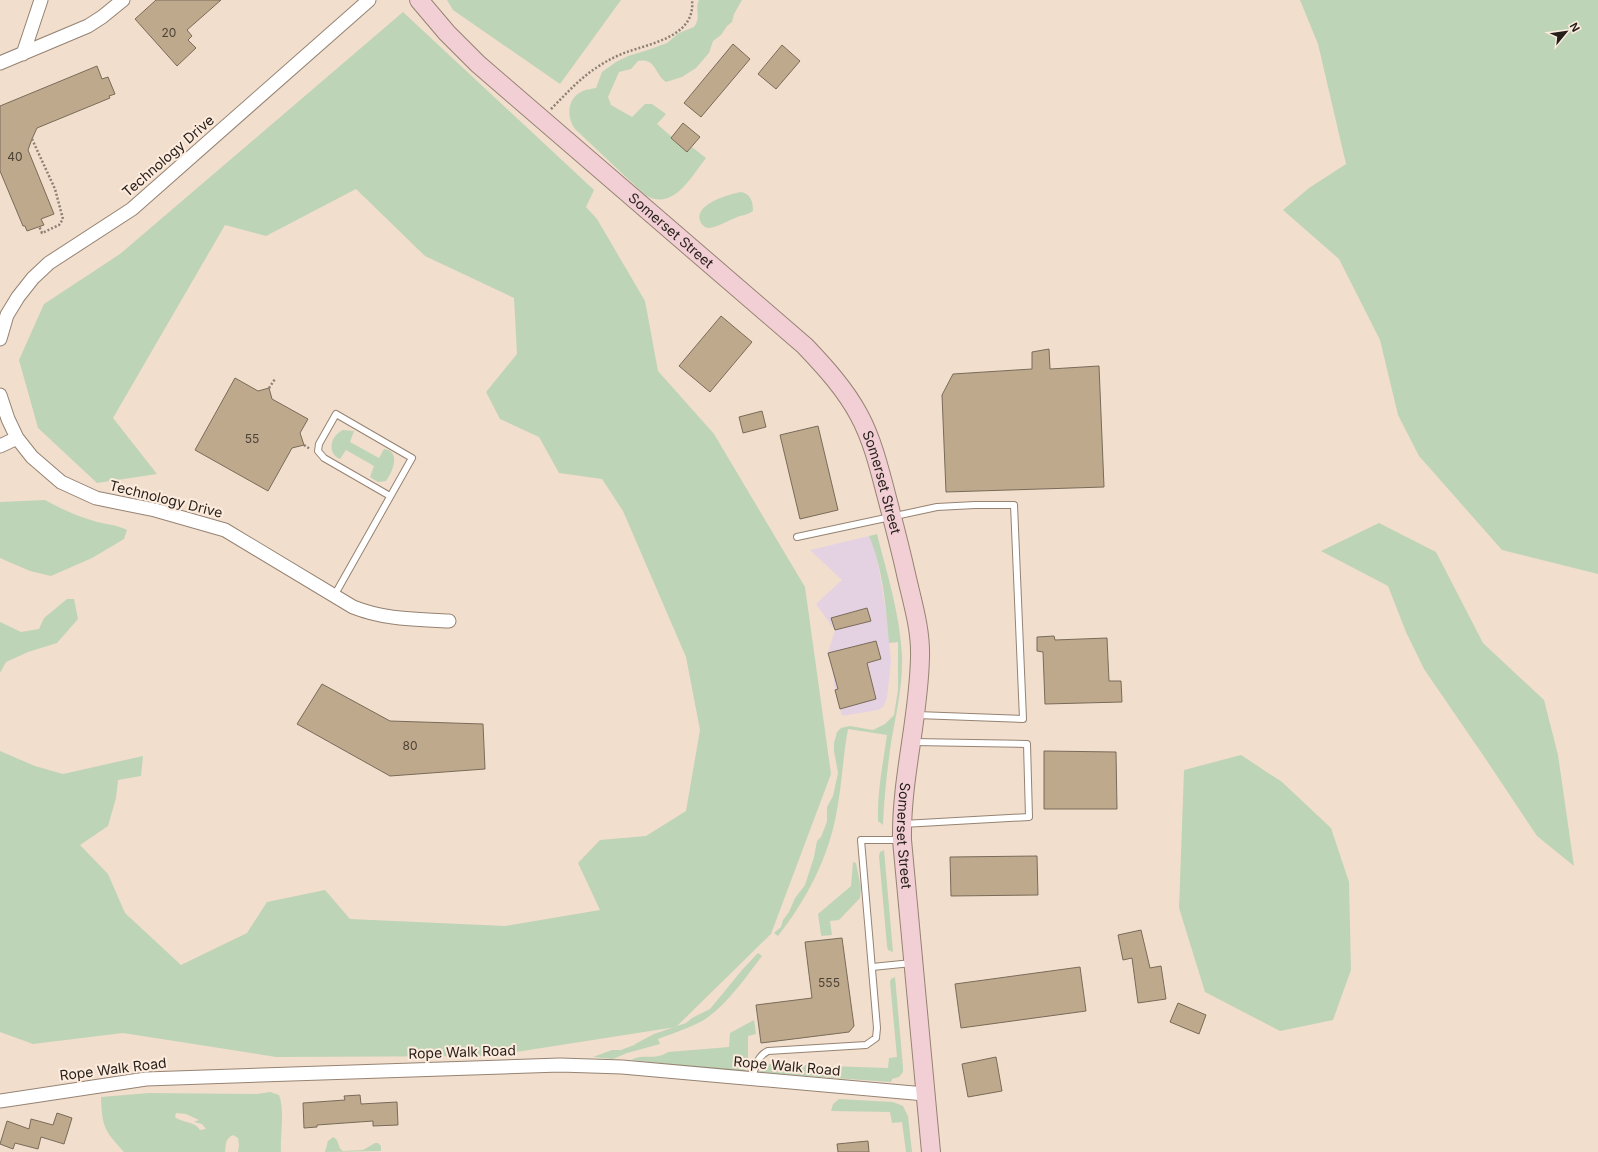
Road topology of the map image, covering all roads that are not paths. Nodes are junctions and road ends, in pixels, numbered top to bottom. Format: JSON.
{"nodes":[{"id":1,"x":41,"y":0,"type":"edge"},
{"id":2,"x":123,"y":0,"type":"edge"},
{"id":3,"x":369,"y":0,"type":"edge"},
{"id":4,"x":419,"y":0,"type":"edge"},
{"id":5,"x":23,"y":54,"type":"junction"},
{"id":6,"x":0,"y":63,"type":"edge"},
{"id":7,"x":0,"y":339,"type":"edge"},
{"id":8,"x":0,"y":395,"type":"edge"},
{"id":9,"x":17,"y":438,"type":"junction"},
{"id":10,"x":0,"y":446,"type":"edge"},
{"id":11,"x":390,"y":496,"type":"junction"},
{"id":12,"x":892,"y":517,"type":"junction"},
{"id":13,"x":797,"y":537,"type":"dead end"},
{"id":14,"x":334,"y":596,"type":"junction"},
{"id":15,"x":449,"y":621,"type":"dead end"},
{"id":16,"x":915,"y":715,"type":"junction"},
{"id":17,"x":911,"y":742,"type":"junction"},
{"id":18,"x":902,"y":832,"type":"junction"},
{"id":19,"x":912,"y":963,"type":"junction"},
{"id":20,"x":872,"y":967,"type":"junction"},
{"id":21,"x":752,"y":1078,"type":"junction"},
{"id":22,"x":925,"y":1094,"type":"junction"},
{"id":23,"x":0,"y":1101,"type":"edge"},
{"id":24,"x":931,"y":1152,"type":"edge"}],
"edges":[{"from":1,"to":5,"type":"street"},
{"from":2,"to":5,"type":"street"},
{"from":3,"to":7,"type":"street","name":"Technology Drive"},
{"from":4,"to":12,"type":"main road","name":"Somerset Street"},
{"from":5,"to":6,"type":"street"},
{"from":8,"to":9,"type":"street","name":"Technology Drive"},
{"from":9,"to":10,"type":"street"},
{"from":9,"to":14,"type":"street","name":"Technology Drive"},
{"from":11,"to":11,"type":"lane"},
{"from":11,"to":14,"type":"lane"},
{"from":12,"to":13,"type":"lane"},
{"from":12,"to":16,"type":"main road","name":"Somerset Street"},
{"from":12,"to":16,"type":"lane"},
{"from":14,"to":15,"type":"street","name":"Technology Drive"},
{"from":16,"to":17,"type":"main road","name":"Somerset Street"},
{"from":17,"to":18,"type":"main road","name":"Somerset Street"},
{"from":17,"to":18,"type":"lane"},
{"from":18,"to":19,"type":"main road","name":"Somerset Street"},
{"from":18,"to":20,"type":"lane"},
{"from":19,"to":20,"type":"lane"},
{"from":19,"to":22,"type":"main road","name":"Somerset Street"},
{"from":20,"to":21,"type":"lane"},
{"from":21,"to":22,"type":"street","name":"Rope Walk Road"},
{"from":21,"to":23,"type":"street","name":"Rope Walk Road"},
{"from":22,"to":24,"type":"main road","name":"Somerset Street"}]}
